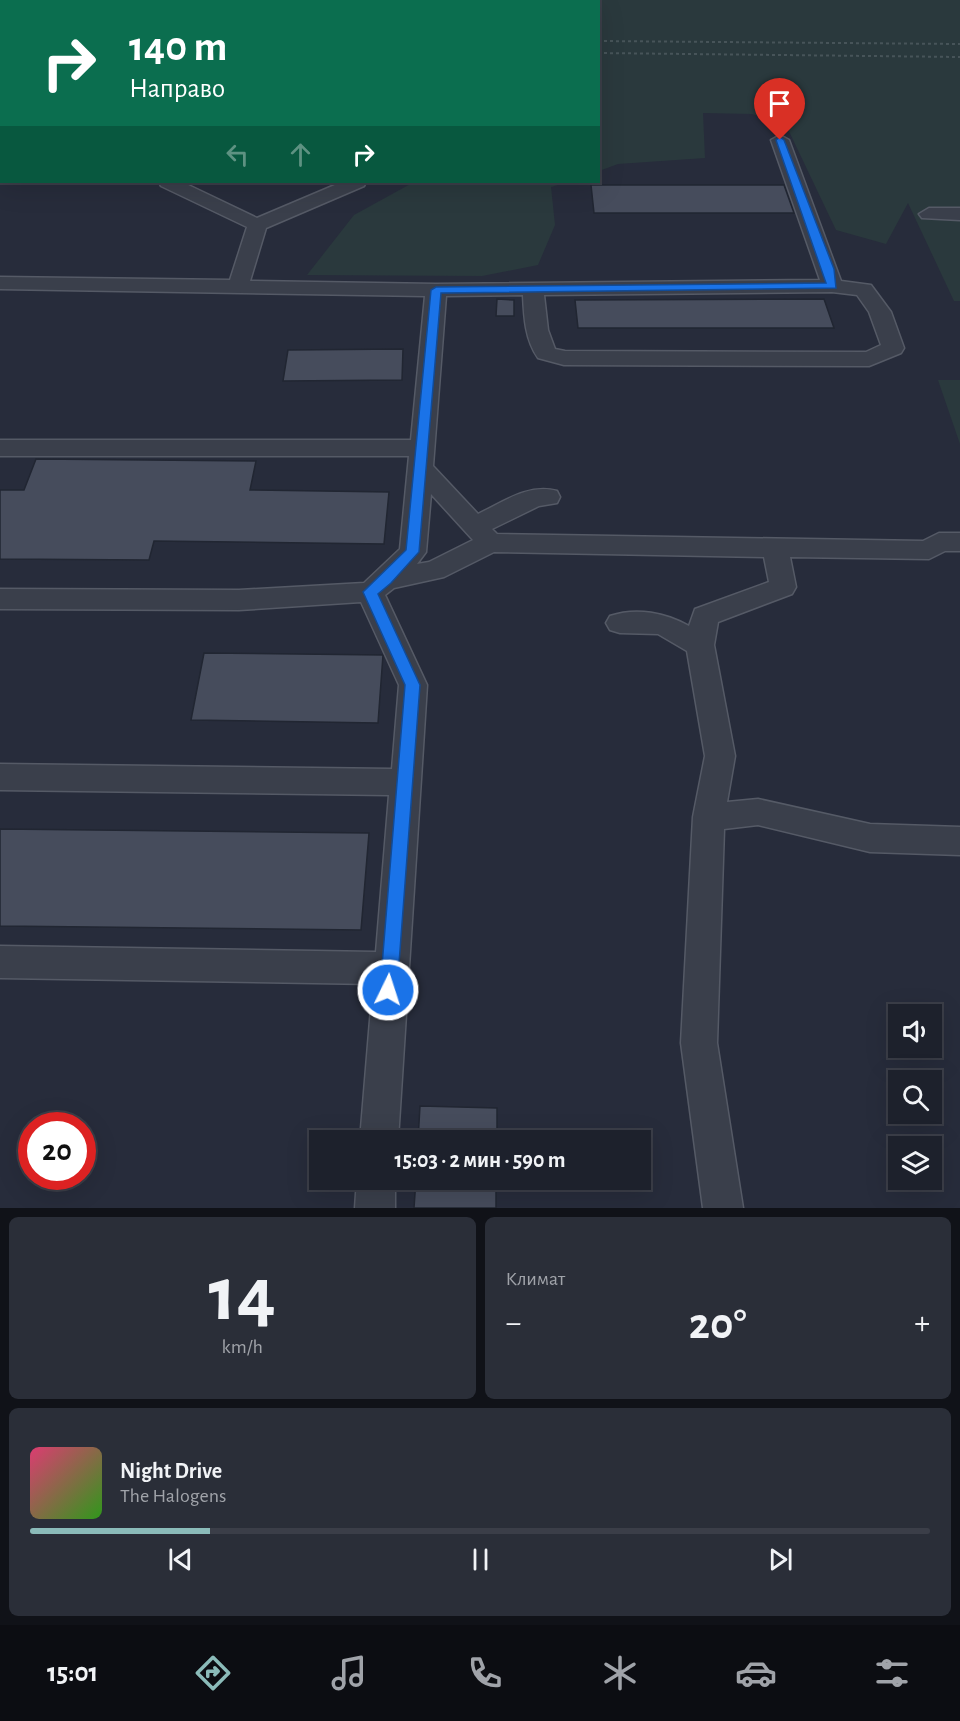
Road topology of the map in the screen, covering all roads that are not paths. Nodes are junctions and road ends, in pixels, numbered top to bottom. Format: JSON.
{"nodes":[{"id":1,"x":780,"y":140,"type":"dead end"},
{"id":2,"x":170,"y":183,"type":"edge"},
{"id":3,"x":355,"y":183,"type":"edge"},
{"id":4,"x":929,"y":214,"type":"dead end"},
{"id":5,"x":960,"y":214,"type":"edge"},
{"id":6,"x":257,"y":225,"type":"junction"},
{"id":7,"x":0,"y":283,"type":"edge"},
{"id":8,"x":238,"y":286,"type":"junction"},
{"id":9,"x":832,"y":286,"type":"junction"},
{"id":10,"x":436,"y":290,"type":"junction"},
{"id":11,"x":533,"y":290,"type":"junction"},
{"id":12,"x":0,"y":448,"type":"edge"},
{"id":13,"x":422,"y":458,"type":"junction"},
{"id":14,"x":548,"y":497,"type":"dead end"},
{"id":15,"x":482,"y":535,"type":"junction"},
{"id":16,"x":960,"y":542,"type":"edge"},
{"id":17,"x":775,"y":548,"type":"junction"},
{"id":18,"x":378,"y":586,"type":"junction"},
{"id":19,"x":0,"y":599,"type":"edge"},
{"id":20,"x":620,"y":623,"type":"dead end"},
{"id":21,"x":700,"y":645,"type":"junction"},
{"id":22,"x":0,"y":777,"type":"edge"},
{"id":23,"x":404,"y":782,"type":"junction"},
{"id":24,"x":709,"y":817,"type":"junction"},
{"id":25,"x":960,"y":841,"type":"edge"},
{"id":26,"x":0,"y":962,"type":"edge"},
{"id":27,"x":390,"y":968,"type":"junction"},
{"id":28,"x":380,"y":1130,"type":"edge"},
{"id":29,"x":376,"y":1190,"type":"edge"},
{"id":30,"x":375,"y":1208,"type":"edge"},
{"id":31,"x":723,"y":1208,"type":"edge"}],
"edges":[{"from":1,"to":9,"type":"lane"},
{"from":2,"to":6,"type":"lane"},
{"from":3,"to":6,"type":"lane"},
{"from":4,"to":5,"type":"lane"},
{"from":6,"to":8,"type":"lane"},
{"from":7,"to":8,"type":"lane"},
{"from":8,"to":10,"type":"lane"},
{"from":9,"to":11,"type":"lane"},
{"from":9,"to":11,"type":"lane"},
{"from":10,"to":11,"type":"lane"},
{"from":10,"to":13,"type":"lane"},
{"from":12,"to":13,"type":"lane"},
{"from":13,"to":15,"type":"lane"},
{"from":13,"to":18,"type":"lane"},
{"from":14,"to":15,"type":"lane"},
{"from":15,"to":17,"type":"lane"},
{"from":15,"to":18,"type":"lane"},
{"from":16,"to":17,"type":"lane"},
{"from":17,"to":21,"type":"lane"},
{"from":18,"to":19,"type":"lane"},
{"from":18,"to":23,"type":"lane"},
{"from":20,"to":21,"type":"lane"},
{"from":21,"to":24,"type":"lane"},
{"from":22,"to":23,"type":"lane"},
{"from":23,"to":27,"type":"lane"},
{"from":24,"to":25,"type":"lane"},
{"from":24,"to":31,"type":"lane"},
{"from":26,"to":27,"type":"lane"},
{"from":27,"to":28,"type":"lane"},
{"from":29,"to":30,"type":"lane"}]}
